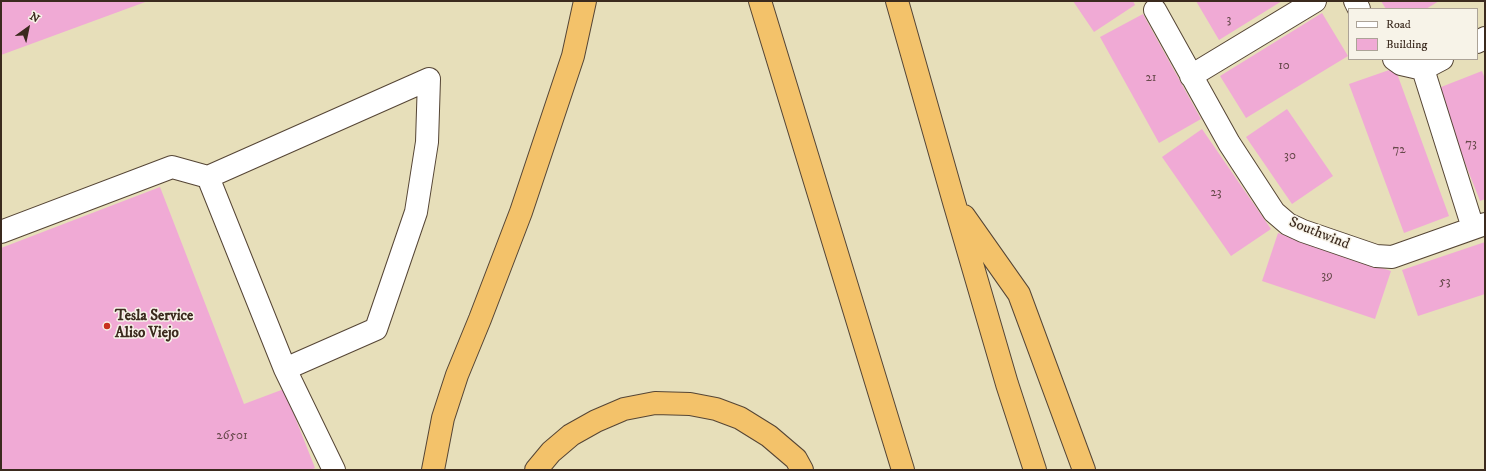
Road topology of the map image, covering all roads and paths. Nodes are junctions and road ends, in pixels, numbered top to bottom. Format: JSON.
{"nodes":[{"id":1,"x":585,"y":1,"type":"edge"},
{"id":2,"x":760,"y":1,"type":"edge"},
{"id":3,"x":897,"y":1,"type":"edge"},
{"id":4,"x":1315,"y":1,"type":"edge"},
{"id":5,"x":1155,"y":10,"type":"dead end"},
{"id":6,"x":1395,"y":60,"type":"edge"},
{"id":7,"x":1433,"y":64,"type":"edge"},
{"id":8,"x":1191,"y":76,"type":"junction"},
{"id":9,"x":208,"y":177,"type":"junction"},
{"id":10,"x":954,"y":202,"type":"junction"},
{"id":11,"x":1479,"y":226,"type":"edge"},
{"id":12,"x":1,"y":232,"type":"edge"},
{"id":13,"x":285,"y":369,"type":"junction"},
{"id":14,"x":334,"y":470,"type":"edge"},
{"id":15,"x":433,"y":470,"type":"edge"},
{"id":16,"x":536,"y":470,"type":"edge"},
{"id":17,"x":802,"y":470,"type":"edge"},
{"id":18,"x":903,"y":470,"type":"edge"},
{"id":19,"x":1035,"y":470,"type":"edge"},
{"id":20,"x":1084,"y":470,"type":"edge"}],
"edges":[{"from":1,"to":15,"type":"highway"},
{"from":2,"to":18,"type":"highway"},
{"from":3,"to":10,"type":"highway"},
{"from":4,"to":8,"type":"street"},
{"from":5,"to":8,"type":"street","name":"Southwind"},
{"from":6,"to":7,"type":"street"},
{"from":7,"to":11,"type":"street","name":"Southwind"},
{"from":8,"to":11,"type":"street","name":"Southwind"},
{"from":9,"to":12,"type":"street"},
{"from":9,"to":13,"type":"street"},
{"from":9,"to":13,"type":"street"},
{"from":10,"to":19,"type":"highway"},
{"from":10,"to":20,"type":"highway"},
{"from":13,"to":14,"type":"street"},
{"from":16,"to":17,"type":"highway"}]}
